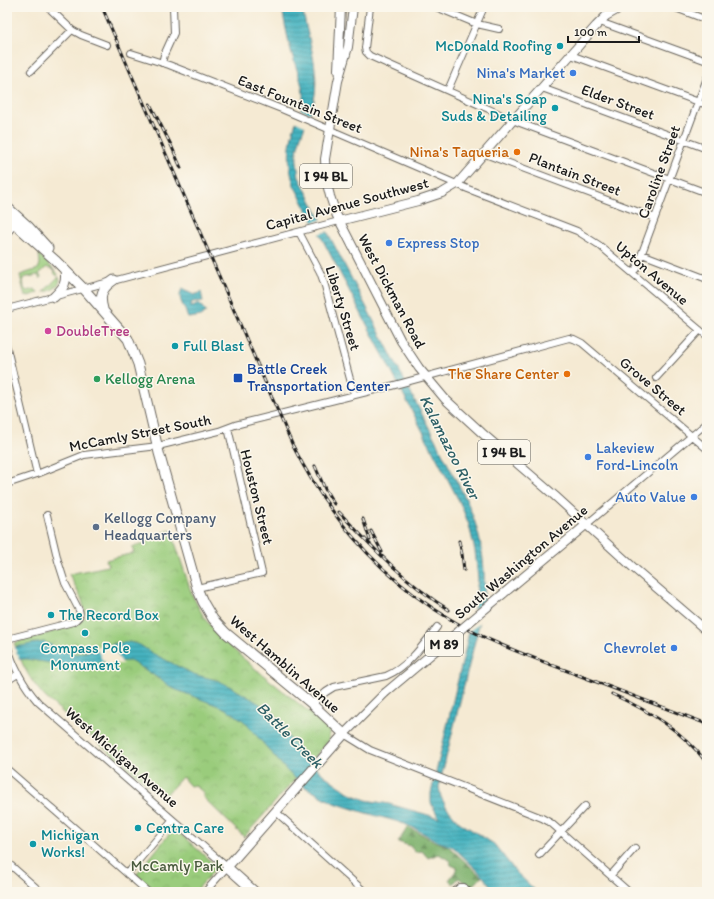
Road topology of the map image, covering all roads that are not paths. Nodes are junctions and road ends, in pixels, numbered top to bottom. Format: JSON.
{"nodes":[{"id":1,"x":48,"y":7,"type":"edge"},
{"id":2,"x":172,"y":7,"type":"edge"},
{"id":3,"x":341,"y":7,"type":"edge"},
{"id":4,"x":353,"y":7,"type":"edge"},
{"id":5,"x":370,"y":7,"type":"edge"},
{"id":6,"x":436,"y":7,"type":"edge"},
{"id":7,"x":484,"y":7,"type":"edge"},
{"id":8,"x":622,"y":7,"type":"edge"},
{"id":9,"x":672,"y":7,"type":"edge"},
{"id":10,"x":707,"y":20,"type":"edge"},
{"id":11,"x":600,"y":22,"type":"junction"},
{"id":12,"x":477,"y":24,"type":"junction"},
{"id":13,"x":499,"y":29,"type":"dead end"},
{"id":14,"x":72,"y":30,"type":"junction"},
{"id":15,"x":107,"y":45,"type":"dead end"},
{"id":16,"x":131,"y":53,"type":"dead end"},
{"id":17,"x":570,"y":55,"type":"junction"},
{"id":18,"x":707,"y":61,"type":"edge"},
{"id":19,"x":162,"y":62,"type":"junction"},
{"id":20,"x":31,"y":70,"type":"dead end"},
{"id":21,"x":707,"y":78,"type":"edge"},
{"id":22,"x":338,"y":81,"type":"junction"},
{"id":23,"x":542,"y":88,"type":"junction"},
{"id":24,"x":448,"y":90,"type":"junction"},
{"id":25,"x":698,"y":102,"type":"junction"},
{"id":26,"x":707,"y":105,"type":"edge"},
{"id":27,"x":514,"y":120,"type":"junction"},
{"id":28,"x":330,"y":129,"type":"junction"},
{"id":29,"x":684,"y":140,"type":"junction"},
{"id":30,"x":707,"y":149,"type":"edge"},
{"id":31,"x":485,"y":154,"type":"junction"},
{"id":32,"x":670,"y":179,"type":"junction"},
{"id":33,"x":457,"y":184,"type":"junction"},
{"id":34,"x":707,"y":193,"type":"edge"},
{"id":35,"x":7,"y":207,"type":"edge"},
{"id":36,"x":7,"y":217,"type":"edge"},
{"id":37,"x":655,"y":218,"type":"junction"},
{"id":38,"x":340,"y":221,"type":"junction"},
{"id":39,"x":18,"y":222,"type":"junction"},
{"id":40,"x":299,"y":232,"type":"junction"},
{"id":41,"x":7,"y":233,"type":"edge"},
{"id":42,"x":599,"y":245,"type":"joint"},
{"id":43,"x":642,"y":254,"type":"junction"},
{"id":44,"x":65,"y":270,"type":"junction"},
{"id":45,"x":632,"y":273,"type":"junction"},
{"id":46,"x":707,"y":278,"type":"edge"},
{"id":47,"x":114,"y":280,"type":"junction"},
{"id":48,"x":84,"y":289,"type":"junction"},
{"id":49,"x":54,"y":297,"type":"junction"},
{"id":50,"x":7,"y":309,"type":"edge"},
{"id":51,"x":103,"y":311,"type":"junction"},
{"id":52,"x":700,"y":330,"type":"junction"},
{"id":53,"x":707,"y":336,"type":"edge"},
{"id":54,"x":582,"y":343,"type":"joint"},
{"id":55,"x":7,"y":348,"type":"edge"},
{"id":56,"x":426,"y":376,"type":"junction"},
{"id":57,"x":656,"y":378,"type":"dead end"},
{"id":58,"x":354,"y":394,"type":"junction"},
{"id":59,"x":707,"y":423,"type":"edge"},
{"id":60,"x":228,"y":428,"type":"junction"},
{"id":61,"x":692,"y":436,"type":"junction"},
{"id":62,"x":158,"y":446,"type":"junction"},
{"id":63,"x":707,"y":449,"type":"edge"},
{"id":64,"x":37,"y":474,"type":"junction"},
{"id":65,"x":7,"y":484,"type":"edge"},
{"id":66,"x":47,"y":515,"type":"dead end"},
{"id":67,"x":587,"y":524,"type":"junction"},
{"id":68,"x":197,"y":588,"type":"junction"},
{"id":69,"x":437,"y":627,"type":"dead end"},
{"id":70,"x":706,"y":627,"type":"edge"},
{"id":71,"x":7,"y":639,"type":"edge"},
{"id":72,"x":7,"y":645,"type":"edge"},
{"id":73,"x":17,"y":671,"type":"junction"},
{"id":74,"x":7,"y":681,"type":"edge"},
{"id":75,"x":312,"y":704,"type":"junction"},
{"id":76,"x":344,"y":734,"type":"junction"},
{"id":77,"x":7,"y":769,"type":"edge"},
{"id":78,"x":585,"y":806,"type":"dead end"},
{"id":79,"x":275,"y":811,"type":"junction"},
{"id":80,"x":173,"y":820,"type":"junction"},
{"id":81,"x":560,"y":832,"type":"junction"},
{"id":82,"x":635,"y":848,"type":"dead end"},
{"id":83,"x":539,"y":855,"type":"dead end"},
{"id":84,"x":7,"y":862,"type":"edge"},
{"id":85,"x":226,"y":867,"type":"junction"},
{"id":86,"x":127,"y":874,"type":"junction"},
{"id":87,"x":611,"y":875,"type":"junction"},
{"id":88,"x":455,"y":890,"type":"edge"},
{"id":89,"x":41,"y":892,"type":"edge"},
{"id":90,"x":148,"y":892,"type":"edge"},
{"id":91,"x":205,"y":892,"type":"edge"},
{"id":92,"x":255,"y":892,"type":"edge"},
{"id":93,"x":365,"y":892,"type":"edge"},
{"id":94,"x":469,"y":892,"type":"edge"},
{"id":95,"x":629,"y":892,"type":"edge"}],
"edges":[{"from":1,"to":14,"type":"street"},
{"from":2,"to":19,"type":"street"},
{"from":3,"to":22,"type":"main road","number":"I 94 BL"},
{"from":4,"to":22,"type":"main road","number":"I 94 BL"},
{"from":5,"to":24,"type":"street"},
{"from":6,"to":12,"type":"street"},
{"from":7,"to":12,"type":"street"},
{"from":8,"to":11,"type":"main road","name":"Capital Avenue Southwest"},
{"from":9,"to":10,"type":"street"},
{"from":11,"to":17,"type":"main road","name":"Capital Avenue Southwest"},
{"from":11,"to":18,"type":"street"},
{"from":12,"to":13,"type":"street"},
{"from":12,"to":24,"type":"street"},
{"from":14,"to":15,"type":"street"},
{"from":14,"to":20,"type":"street"},
{"from":16,"to":19,"type":"street","name":"East Fountain Street"},
{"from":17,"to":23,"type":"main road","name":"Capital Avenue Southwest"},
{"from":17,"to":25,"type":"street"},
{"from":19,"to":28,"type":"street","name":"East Fountain Street"},
{"from":21,"to":25,"type":"street","name":"Caroline Street"},
{"from":22,"to":28,"type":"main road","number":"I 94 BL"},
{"from":23,"to":27,"type":"main road","name":"Capital Avenue Southwest"},
{"from":23,"to":29,"type":"street","name":"Elder Street"},
{"from":24,"to":27,"type":"street"},
{"from":25,"to":26,"type":"street"},
{"from":25,"to":29,"type":"street","name":"Caroline Street"},
{"from":27,"to":31,"type":"main road","name":"Capital Avenue Southwest"},
{"from":27,"to":32,"type":"street"},
{"from":28,"to":33,"type":"street","name":"East Fountain Street"},
{"from":28,"to":38,"type":"main road","number":"I 94 BL"},
{"from":29,"to":30,"type":"street","name":"Elder Street"},
{"from":29,"to":32,"type":"street","name":"Caroline Street"},
{"from":31,"to":33,"type":"main road","name":"Capital Avenue Southwest"},
{"from":31,"to":37,"type":"street","name":"Plantain Street"},
{"from":32,"to":34,"type":"street"},
{"from":32,"to":37,"type":"street","name":"Caroline Street"},
{"from":33,"to":38,"type":"main road","name":"Capital Avenue Southwest"},
{"from":33,"to":42,"type":"street","name":"East Fountain Street"},
{"from":35,"to":39,"type":"highway"},
{"from":36,"to":39,"type":"highway"},
{"from":37,"to":43,"type":"street","name":"Caroline Street"},
{"from":38,"to":40,"type":"street","name":"Capital Avenue Southwest"},
{"from":38,"to":56,"type":"main road","name":"West Dickman Road","number":"I 94 BL"},
{"from":39,"to":41,"type":"street"},
{"from":39,"to":44,"type":"highway","name":"West Hamblin Avenue"},
{"from":40,"to":47,"type":"street","name":"Capital Avenue Southwest"},
{"from":40,"to":58,"type":"street","name":"Liberty Street"},
{"from":42,"to":45,"type":"street","name":"Upton Avenue"},
{"from":43,"to":45,"type":"street","name":"Caroline Street"},
{"from":43,"to":46,"type":"street"},
{"from":44,"to":48,"type":"highway","name":"West Hamblin Avenue"},
{"from":44,"to":49,"type":"highway"},
{"from":45,"to":52,"type":"street","name":"Upton Avenue"},
{"from":47,"to":48,"type":"street","name":"Capital Avenue Southwest"},
{"from":47,"to":51,"type":"highway"},
{"from":48,"to":49,"type":"street","name":"Capital Avenue Southwest"},
{"from":48,"to":51,"type":"highway","name":"West Hamblin Avenue"},
{"from":49,"to":50,"type":"street","name":"Capital Avenue Southwest"},
{"from":51,"to":62,"type":"highway","name":"West Hamblin Avenue"},
{"from":52,"to":53,"type":"street","name":"Upton Avenue"},
{"from":52,"to":57,"type":"street"},
{"from":54,"to":56,"type":"street","name":"McCamly Street South"},
{"from":54,"to":61,"type":"street","name":"Grove Street"},
{"from":55,"to":64,"type":"street"},
{"from":56,"to":58,"type":"street","name":"McCamly Street South"},
{"from":56,"to":67,"type":"main road","name":"West Dickman Road","number":"I 94 BL"},
{"from":58,"to":60,"type":"street","name":"McCamly Street South"},
{"from":59,"to":61,"type":"street","name":"South Washington Avenue"},
{"from":60,"to":62,"type":"street","name":"McCamly Street South"},
{"from":60,"to":68,"type":"street","name":"Houston Street"},
{"from":61,"to":63,"type":"street","name":"Grove Street"},
{"from":61,"to":67,"type":"street","name":"South Washington Avenue"},
{"from":62,"to":64,"type":"street","name":"McCamly Street South"},
{"from":62,"to":68,"type":"highway","name":"West Hamblin Avenue"},
{"from":64,"to":65,"type":"street","name":"McCamly Street South"},
{"from":66,"to":71,"type":"street"},
{"from":67,"to":70,"type":"main road","name":"West Dickman Road","number":"I 94 BL"},
{"from":67,"to":76,"type":"main road","name":"South Washington Avenue","number":"M 89","bridge":true},
{"from":68,"to":75,"type":"highway","name":"West Hamblin Avenue"},
{"from":69,"to":75,"type":"street"},
{"from":72,"to":73,"type":"street","name":"West Michigan Avenue"},
{"from":73,"to":74,"type":"street"},
{"from":73,"to":80,"type":"street","name":"West Michigan Avenue"},
{"from":75,"to":76,"type":"highway","name":"West Hamblin Avenue"},
{"from":76,"to":79,"type":"highway","name":"South Washington Avenue","number":"M 89"},
{"from":76,"to":81,"type":"street","name":"West Hamblin Avenue"},
{"from":77,"to":86,"type":"street"},
{"from":78,"to":81,"type":"street"},
{"from":79,"to":85,"type":"highway","name":"South Washington Avenue","number":"M 89"},
{"from":79,"to":93,"type":"street"},
{"from":80,"to":85,"type":"street","name":"West Michigan Avenue"},
{"from":80,"to":86,"type":"street"},
{"from":81,"to":83,"type":"street"},
{"from":81,"to":87,"type":"street","name":"West Hamblin Avenue"},
{"from":82,"to":87,"type":"street"},
{"from":84,"to":89,"type":"street"},
{"from":85,"to":91,"type":"street"},
{"from":85,"to":92,"type":"highway","name":"West Michigan Avenue"},
{"from":86,"to":90,"type":"street"},
{"from":87,"to":95,"type":"street","name":"West Hamblin Avenue"},
{"from":88,"to":94,"type":"street"}]}
